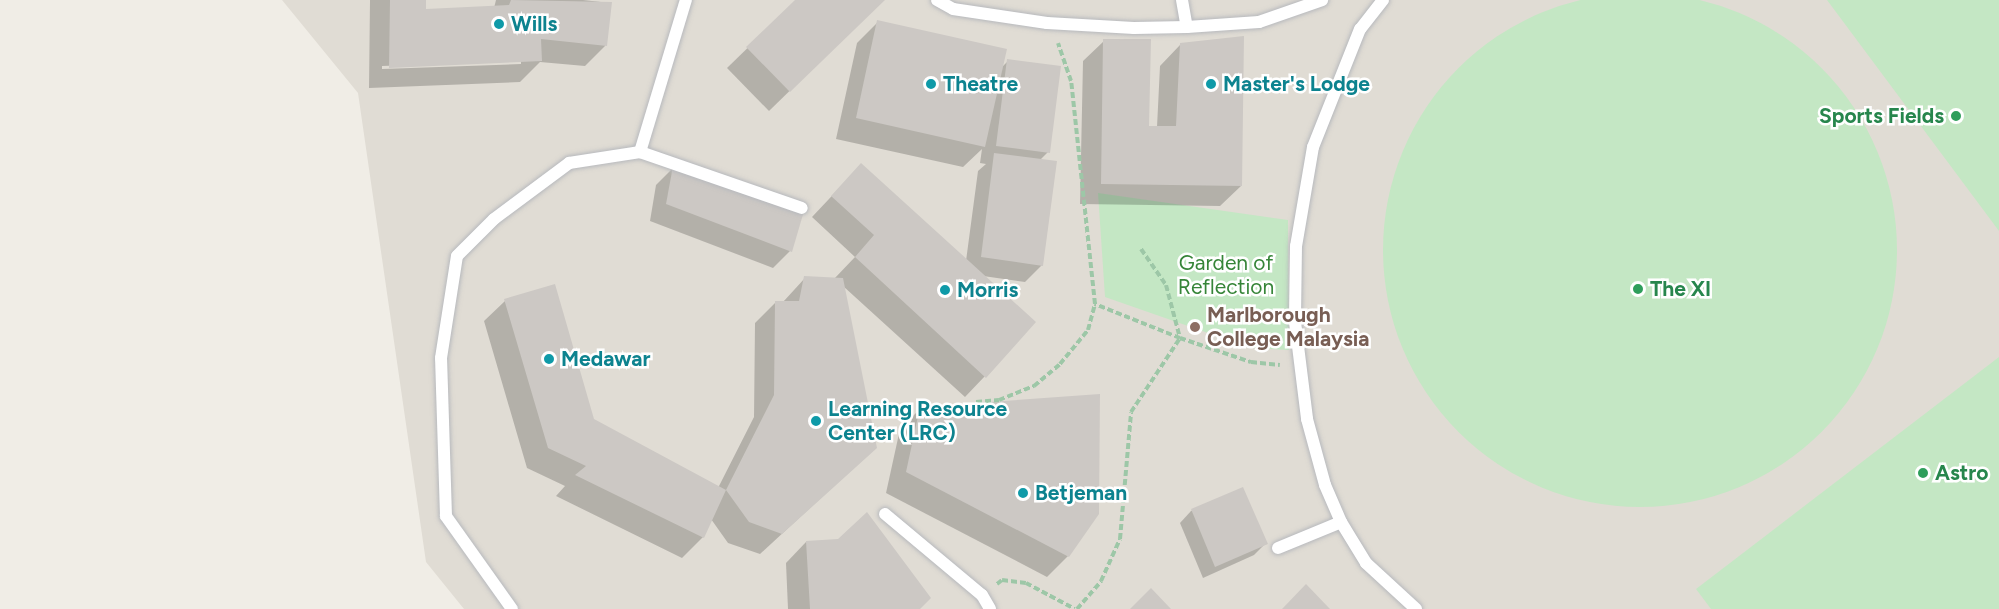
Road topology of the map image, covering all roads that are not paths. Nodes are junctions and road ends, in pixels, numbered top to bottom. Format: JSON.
{"nodes":[{"id":1,"x":686,"y":0,"type":"edge"},
{"id":2,"x":937,"y":0,"type":"edge"},
{"id":3,"x":1182,"y":0,"type":"edge"},
{"id":4,"x":1322,"y":0,"type":"edge"},
{"id":5,"x":1383,"y":0,"type":"edge"},
{"id":6,"x":1187,"y":27,"type":"junction"},
{"id":7,"x":640,"y":152,"type":"junction"},
{"id":8,"x":802,"y":208,"type":"dead end"},
{"id":9,"x":885,"y":514,"type":"dead end"},
{"id":10,"x":1341,"y":522,"type":"junction"},
{"id":11,"x":1278,"y":548,"type":"dead end"},
{"id":12,"x":512,"y":609,"type":"edge"},
{"id":13,"x":990,"y":609,"type":"edge"},
{"id":14,"x":1416,"y":609,"type":"edge"}],
"edges":[{"from":1,"to":7,"type":"lane"},
{"from":2,"to":6,"type":"lane"},
{"from":3,"to":6,"type":"lane"},
{"from":4,"to":6,"type":"lane"},
{"from":5,"to":10,"type":"lane"},
{"from":7,"to":8,"type":"lane"},
{"from":7,"to":12,"type":"lane"},
{"from":9,"to":13,"type":"lane"},
{"from":10,"to":11,"type":"lane"},
{"from":10,"to":14,"type":"lane"}]}
